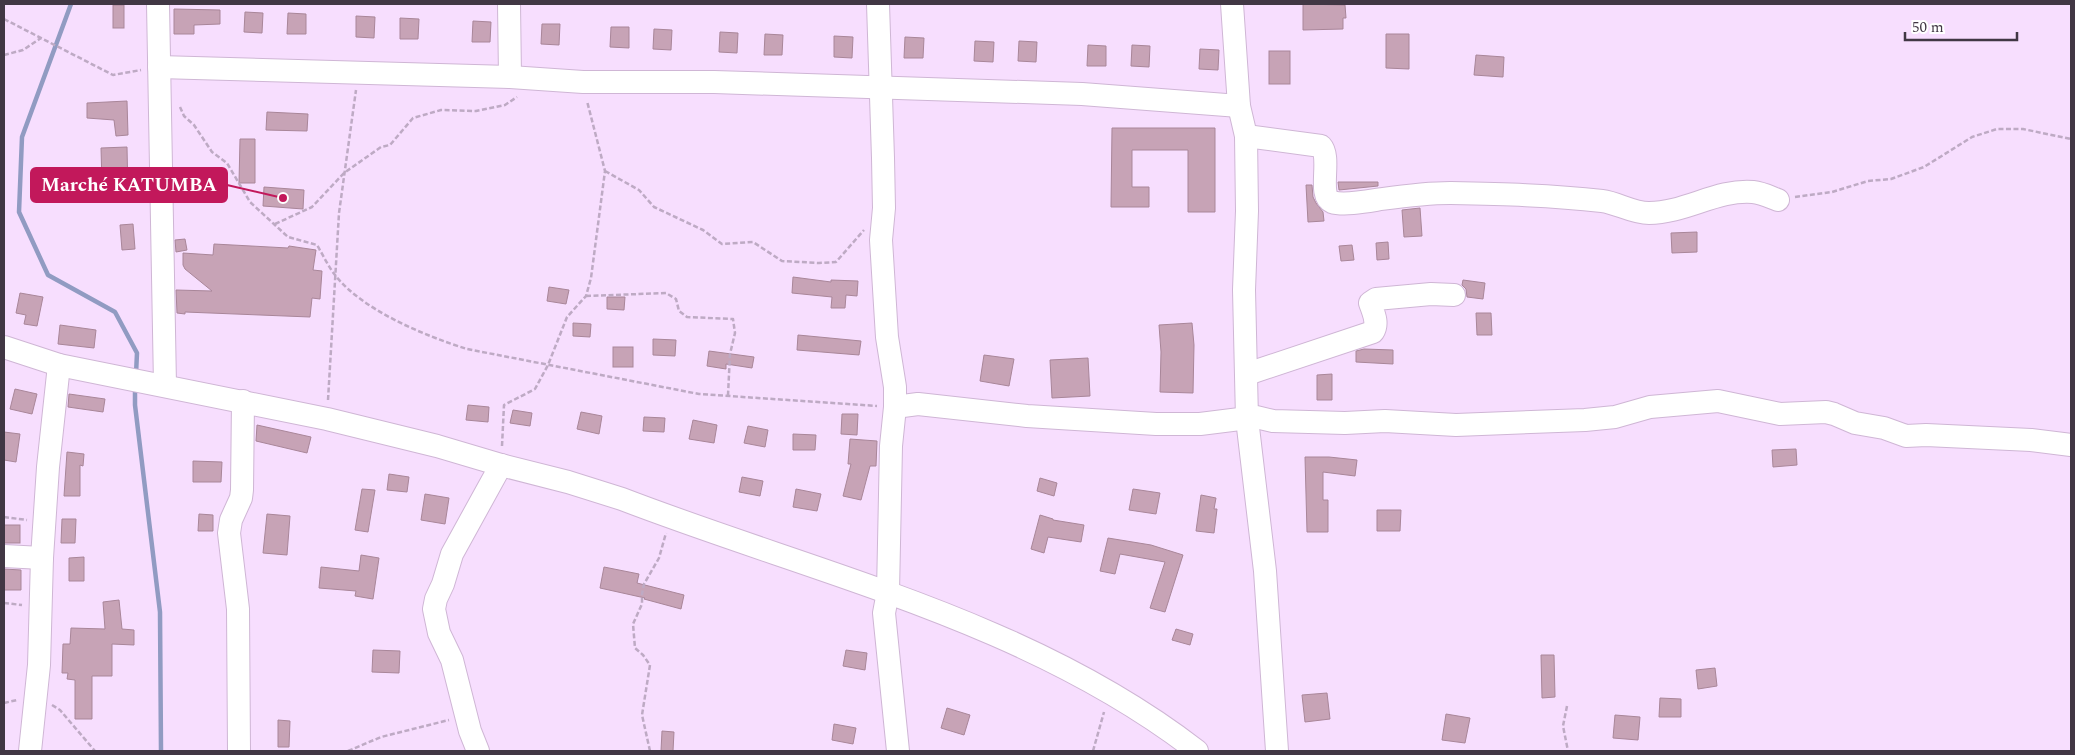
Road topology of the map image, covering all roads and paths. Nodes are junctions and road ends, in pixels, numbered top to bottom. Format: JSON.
{"nodes":[{"id":1,"x":158,"y":4,"type":"edge"},
{"id":2,"x":509,"y":4,"type":"edge"},
{"id":3,"x":878,"y":4,"type":"edge"},
{"id":4,"x":1232,"y":4,"type":"edge"},
{"id":5,"x":4,"y":19,"type":"edge"},
{"id":6,"x":41,"y":38,"type":"junction"},
{"id":7,"x":4,"y":55,"type":"edge"},
{"id":8,"x":159,"y":67,"type":"junction"},
{"id":9,"x":359,"y":74,"type":"junction"},
{"id":10,"x":510,"y":77,"type":"junction"},
{"id":11,"x":540,"y":80,"type":"junction"},
{"id":12,"x":583,"y":82,"type":"junction"},
{"id":13,"x":880,"y":88,"type":"junction"},
{"id":14,"x":177,"y":101,"type":"dead end"},
{"id":15,"x":1239,"y":106,"type":"junction"},
{"id":16,"x":1246,"y":136,"type":"junction"},
{"id":17,"x":2071,"y":139,"type":"edge"},
{"id":18,"x":605,"y":171,"type":"junction"},
{"id":19,"x":344,"y":173,"type":"junction"},
{"id":20,"x":1778,"y":200,"type":"joint"},
{"id":21,"x":884,"y":208,"type":"junction"},
{"id":22,"x":275,"y":224,"type":"junction"},
{"id":23,"x":335,"y":276,"type":"junction"},
{"id":24,"x":1454,"y":295,"type":"dead end"},
{"id":25,"x":586,"y":296,"type":"junction"},
{"id":26,"x":4,"y":347,"type":"edge"},
{"id":27,"x":59,"y":365,"type":"junction"},
{"id":28,"x":548,"y":365,"type":"junction"},
{"id":29,"x":1246,"y":374,"type":"junction"},
{"id":30,"x":157,"y":384,"type":"junction"},
{"id":31,"x":728,"y":395,"type":"junction"},
{"id":32,"x":243,"y":401,"type":"junction"},
{"id":33,"x":895,"y":407,"type":"junction"},
{"id":34,"x":327,"y":419,"type":"junction"},
{"id":35,"x":1247,"y":419,"type":"junction"},
{"id":36,"x":2071,"y":445,"type":"edge"},
{"id":37,"x":501,"y":465,"type":"junction"},
{"id":38,"x":4,"y":517,"type":"edge"},
{"id":39,"x":670,"y":517,"type":"junction"},
{"id":40,"x":44,"y":523,"type":"junction"},
{"id":41,"x":4,"y":556,"type":"edge"},
{"id":42,"x":42,"y":558,"type":"junction"},
{"id":43,"x":888,"y":592,"type":"junction"},
{"id":44,"x":1116,"y":696,"type":"junction"},
{"id":45,"x":36,"y":704,"type":"junction"},
{"id":46,"x":1567,"y":706,"type":"dead end"},
{"id":47,"x":466,"y":716,"type":"junction"},
{"id":48,"x":30,"y":751,"type":"edge"},
{"id":49,"x":95,"y":751,"type":"edge"},
{"id":50,"x":239,"y":751,"type":"edge"},
{"id":51,"x":348,"y":751,"type":"edge"},
{"id":52,"x":478,"y":751,"type":"edge"},
{"id":53,"x":650,"y":751,"type":"edge"},
{"id":54,"x":898,"y":751,"type":"edge"},
{"id":55,"x":1093,"y":751,"type":"edge"},
{"id":56,"x":1197,"y":751,"type":"edge"},
{"id":57,"x":1277,"y":751,"type":"edge"},
{"id":58,"x":1568,"y":751,"type":"edge"}],
"edges":[{"from":1,"to":8,"type":"street"},
{"from":2,"to":10,"type":"street"},
{"from":3,"to":13,"type":"street"},
{"from":4,"to":15,"type":"street"},
{"from":5,"to":6,"type":"path"},
{"from":6,"to":7,"type":"path"},
{"from":6,"to":8,"type":"path"},
{"from":8,"to":9,"type":"street"},
{"from":8,"to":30,"type":"street"},
{"from":9,"to":10,"type":"street"},
{"from":9,"to":19,"type":"path"},
{"from":10,"to":11,"type":"street"},
{"from":11,"to":12,"type":"street"},
{"from":11,"to":19,"type":"path"},
{"from":12,"to":13,"type":"street"},
{"from":12,"to":18,"type":"path"},
{"from":13,"to":15,"type":"street"},
{"from":13,"to":21,"type":"street"},
{"from":14,"to":22,"type":"path"},
{"from":15,"to":16,"type":"street"},
{"from":16,"to":20,"type":"street"},
{"from":16,"to":29,"type":"street"},
{"from":17,"to":20,"type":"path"},
{"from":18,"to":21,"type":"path"},
{"from":18,"to":25,"type":"path"},
{"from":19,"to":22,"type":"path"},
{"from":19,"to":23,"type":"path"},
{"from":21,"to":33,"type":"street"},
{"from":22,"to":23,"type":"path"},
{"from":23,"to":28,"type":"path"},
{"from":23,"to":34,"type":"path"},
{"from":24,"to":29,"type":"street"},
{"from":25,"to":28,"type":"path"},
{"from":25,"to":31,"type":"path"},
{"from":26,"to":27,"type":"street"},
{"from":27,"to":30,"type":"street"},
{"from":27,"to":40,"type":"street"},
{"from":28,"to":31,"type":"path"},
{"from":28,"to":37,"type":"path"},
{"from":29,"to":35,"type":"street"},
{"from":30,"to":32,"type":"street"},
{"from":31,"to":33,"type":"path"},
{"from":32,"to":34,"type":"street"},
{"from":32,"to":50,"type":"street"},
{"from":33,"to":35,"type":"street"},
{"from":33,"to":43,"type":"street"},
{"from":34,"to":37,"type":"street"},
{"from":35,"to":36,"type":"street"},
{"from":35,"to":57,"type":"street"},
{"from":37,"to":39,"type":"street"},
{"from":37,"to":47,"type":"street"},
{"from":38,"to":40,"type":"path"},
{"from":39,"to":43,"type":"street"},
{"from":39,"to":53,"type":"path"},
{"from":40,"to":42,"type":"street"},
{"from":41,"to":42,"type":"street"},
{"from":42,"to":45,"type":"street"},
{"from":43,"to":44,"type":"street"},
{"from":43,"to":54,"type":"street"},
{"from":44,"to":55,"type":"path"},
{"from":44,"to":56,"type":"street"},
{"from":45,"to":48,"type":"street"},
{"from":45,"to":49,"type":"path"},
{"from":46,"to":58,"type":"path"},
{"from":47,"to":51,"type":"path"},
{"from":47,"to":52,"type":"street"}]}
